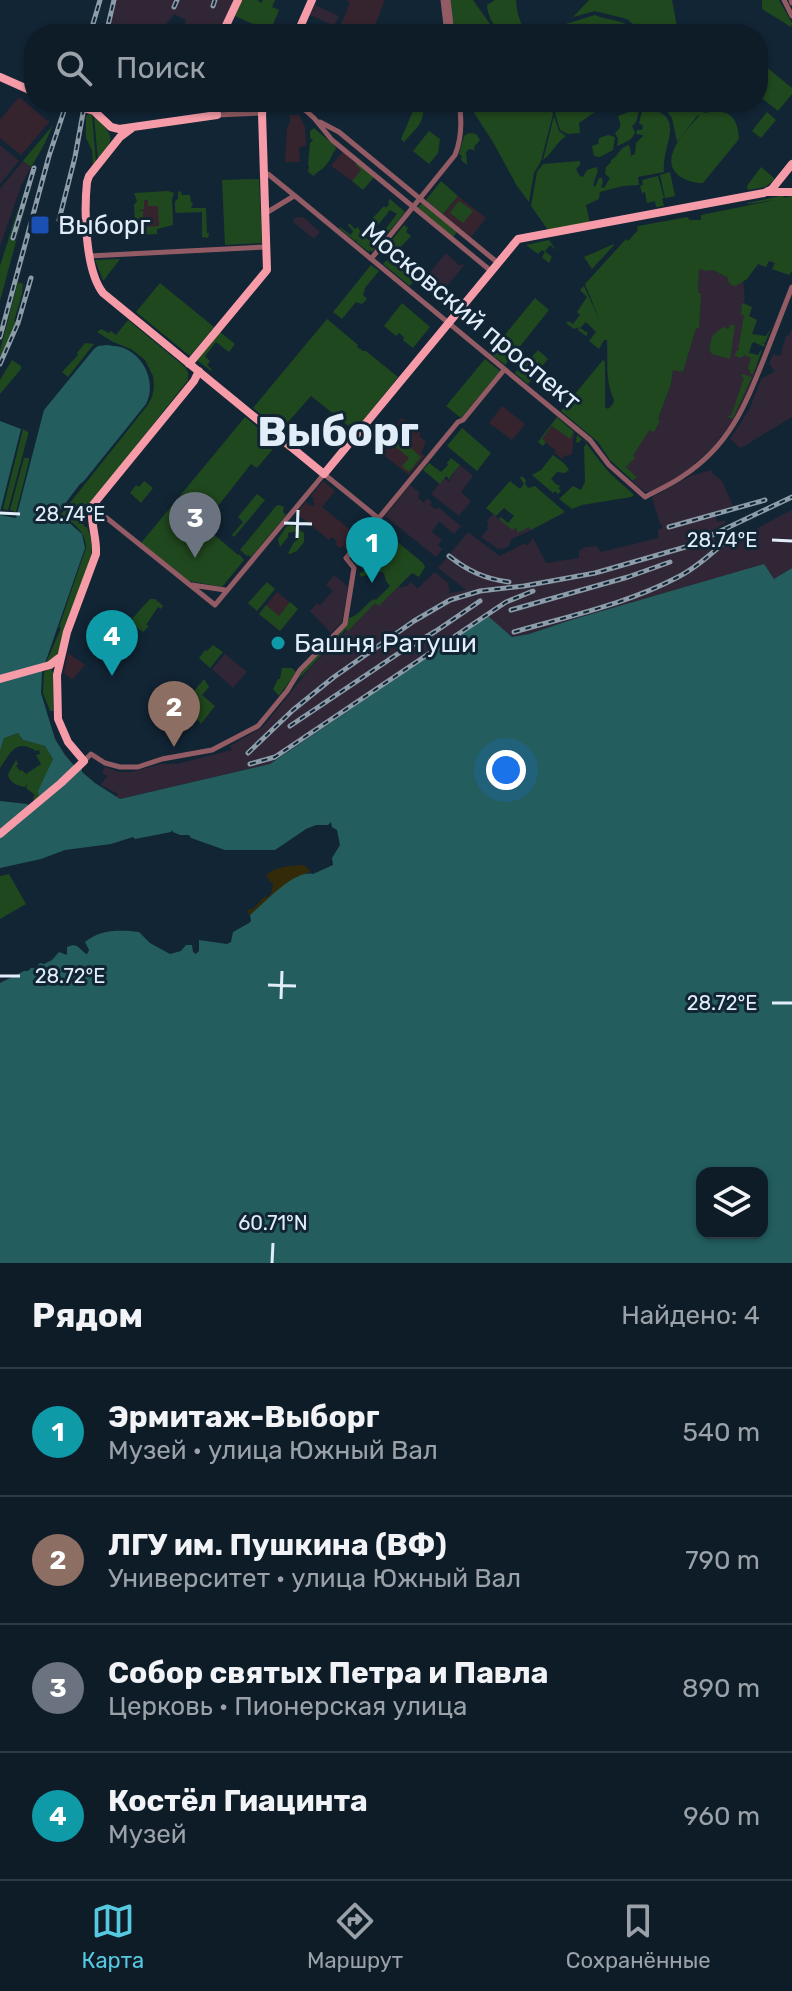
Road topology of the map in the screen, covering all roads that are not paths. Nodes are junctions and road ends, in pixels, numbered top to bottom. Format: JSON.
{"nodes":[{"id":1,"x":238,"y":0,"type":"edge"},
{"id":2,"x":312,"y":0,"type":"edge"},
{"id":3,"x":446,"y":0,"type":"edge"},
{"id":4,"x":784,"y":0,"type":"edge"},
{"id":5,"x":792,"y":16,"type":"edge"},
{"id":6,"x":227,"y":24,"type":"edge"},
{"id":7,"x":301,"y":24,"type":"edge"},
{"id":8,"x":449,"y":24,"type":"edge"},
{"id":9,"x":0,"y":77,"type":"edge"},
{"id":10,"x":24,"y":88,"type":"edge"},
{"id":11,"x":93,"y":112,"type":"edge"},
{"id":12,"x":217,"y":112,"type":"edge"},
{"id":13,"x":307,"y":112,"type":"edge"},
{"id":14,"x":460,"y":112,"type":"edge"},
{"id":15,"x":262,"y":113,"type":"joint"},
{"id":16,"x":217,"y":115,"type":"junction"},
{"id":17,"x":314,"y":118,"type":"junction"},
{"id":18,"x":111,"y":127,"type":"junction"},
{"id":19,"x":132,"y":128,"type":"junction"},
{"id":20,"x":114,"y":144,"type":"junction"},
{"id":21,"x":792,"y":167,"type":"edge"},
{"id":22,"x":263,"y":174,"type":"junction"},
{"id":23,"x":771,"y":192,"type":"junction"},
{"id":24,"x":792,"y":192,"type":"edge"},
{"id":25,"x":294,"y":196,"type":"junction"},
{"id":26,"x":421,"y":199,"type":"junction"},
{"id":27,"x":414,"y":207,"type":"junction"},
{"id":28,"x":265,"y":213,"type":"junction"},
{"id":29,"x":266,"y":247,"type":"junction"},
{"id":30,"x":88,"y":256,"type":"junction"},
{"id":31,"x":371,"y":259,"type":"junction"},
{"id":32,"x":495,"y":267,"type":"junction"},
{"id":33,"x":792,"y":287,"type":"edge"},
{"id":34,"x":448,"y":323,"type":"junction"},
{"id":35,"x":189,"y":364,"type":"junction"},
{"id":36,"x":504,"y":370,"type":"junction"},
{"id":37,"x":199,"y":371,"type":"junction"},
{"id":38,"x":324,"y":474,"type":"junction"},
{"id":39,"x":92,"y":506,"type":"junction"},
{"id":40,"x":378,"y":518,"type":"junction"},
{"id":41,"x":188,"y":584,"type":"junction"},
{"id":42,"x":226,"y":591,"type":"junction"},
{"id":43,"x":51,"y":667,"type":"junction"},
{"id":44,"x":0,"y":679,"type":"edge"},
{"id":45,"x":85,"y":760,"type":"junction"},
{"id":46,"x":0,"y":834,"type":"edge"}],
"edges":[{"from":1,"to":6,"type":"main road"},
{"from":2,"to":7,"type":"main road"},
{"from":3,"to":8,"type":"street"},
{"from":4,"to":5,"type":"street"},
{"from":9,"to":10,"type":"main road"},
{"from":11,"to":18,"type":"main road"},
{"from":12,"to":16,"type":"main road"},
{"from":13,"to":17,"type":"street"},
{"from":14,"to":26,"type":"street"},
{"from":15,"to":16,"type":"street"},
{"from":15,"to":22,"type":"main road"},
{"from":16,"to":19,"type":"main road"},
{"from":17,"to":26,"type":"street"},
{"from":17,"to":27,"type":"street"},
{"from":18,"to":19,"type":"main road"},
{"from":18,"to":20,"type":"main road"},
{"from":19,"to":20,"type":"main road"},
{"from":20,"to":30,"type":"main road"},
{"from":21,"to":23,"type":"main road"},
{"from":22,"to":25,"type":"street","name":"Московский проспект"},
{"from":22,"to":28,"type":"main road"},
{"from":23,"to":24,"type":"main road"},
{"from":23,"to":32,"type":"main road"},
{"from":25,"to":28,"type":"street"},
{"from":25,"to":31,"type":"street","name":"Московский проспект"},
{"from":26,"to":27,"type":"street"},
{"from":26,"to":32,"type":"street"},
{"from":27,"to":31,"type":"street"},
{"from":27,"to":32,"type":"street"},
{"from":28,"to":29,"type":"main road"},
{"from":29,"to":30,"type":"street"},
{"from":29,"to":35,"type":"main road"},
{"from":30,"to":35,"type":"main road"},
{"from":31,"to":34,"type":"street","name":"Московский проспект"},
{"from":32,"to":34,"type":"main road"},
{"from":33,"to":36,"type":"street","name":"Московский проспект"},
{"from":34,"to":36,"type":"street","name":"Московский проспект"},
{"from":34,"to":38,"type":"main road"},
{"from":35,"to":37,"type":"main road"},
{"from":36,"to":40,"type":"street"},
{"from":37,"to":38,"type":"main road"},
{"from":37,"to":39,"type":"main road"},
{"from":38,"to":40,"type":"street"},
{"from":38,"to":42,"type":"street"},
{"from":39,"to":41,"type":"street"},
{"from":39,"to":43,"type":"main road"},
{"from":40,"to":45,"type":"street"},
{"from":41,"to":42,"type":"street"},
{"from":41,"to":42,"type":"street"},
{"from":43,"to":44,"type":"main road"},
{"from":43,"to":45,"type":"main road"},
{"from":45,"to":46,"type":"main road"}]}
